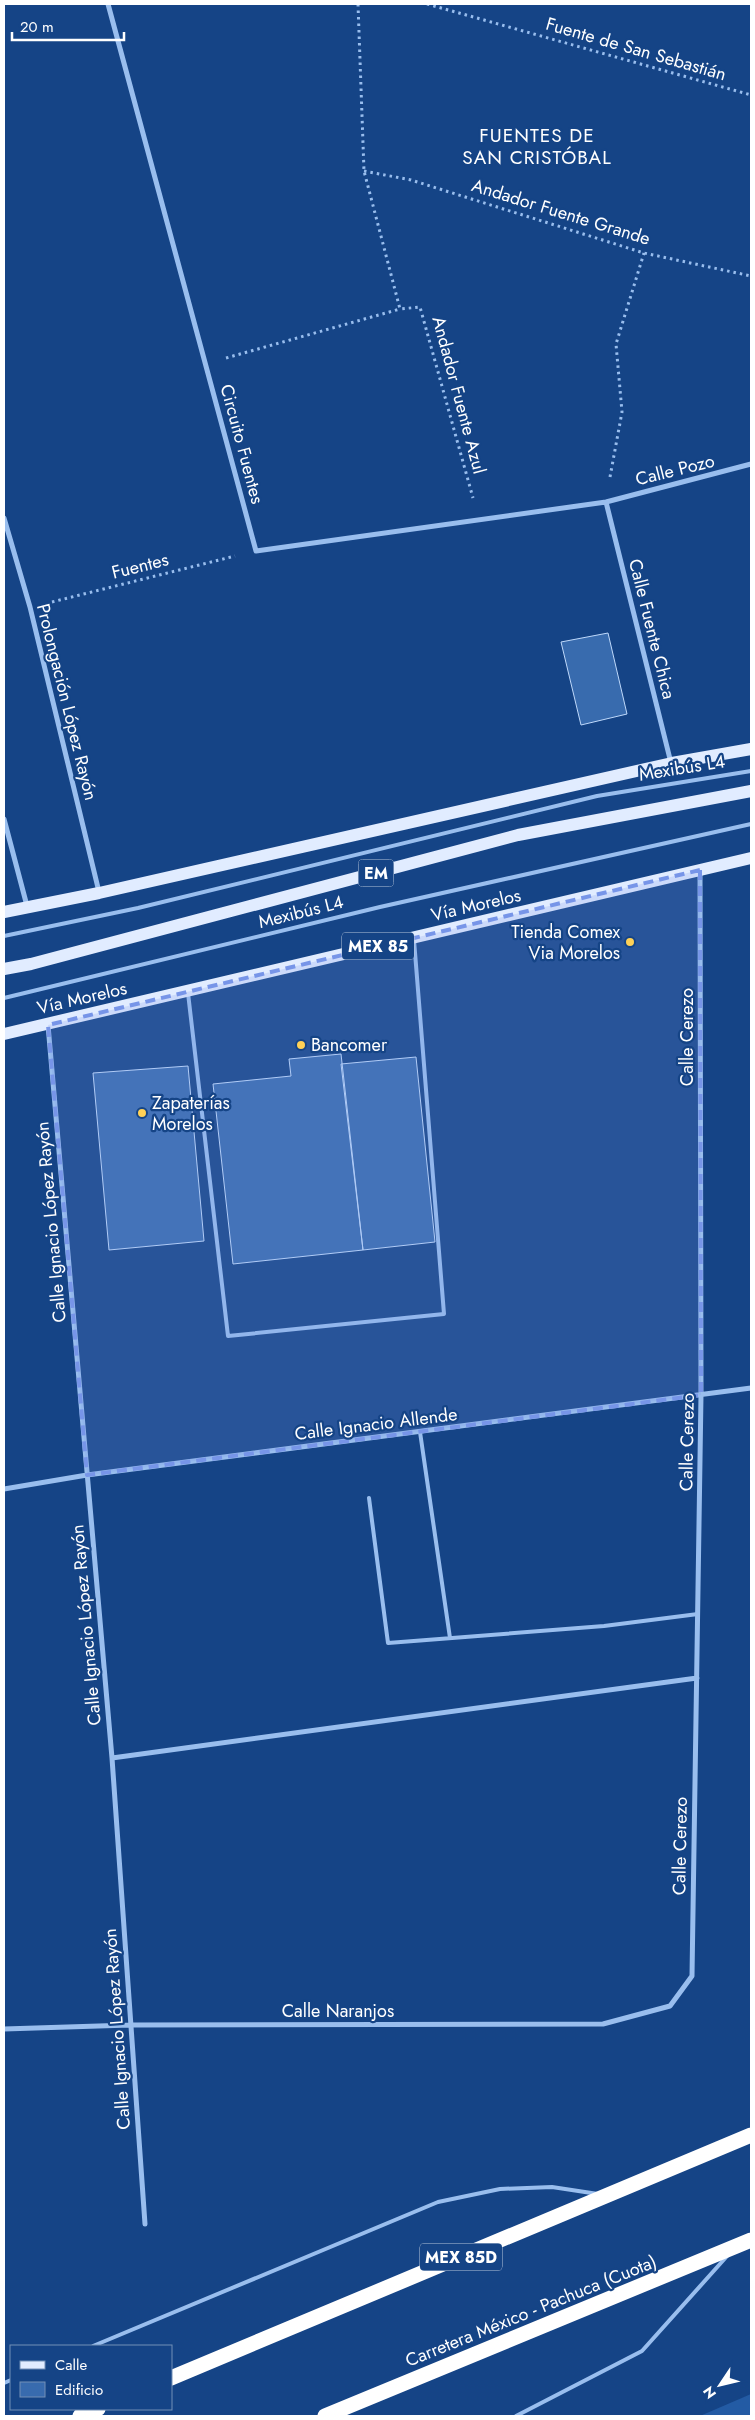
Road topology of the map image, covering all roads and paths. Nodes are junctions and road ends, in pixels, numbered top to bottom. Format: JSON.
{"nodes":[{"id":1,"x":108,"y":4,"type":"edge"},
{"id":2,"x":358,"y":4,"type":"edge"},
{"id":3,"x":427,"y":4,"type":"edge"},
{"id":4,"x":751,"y":95,"type":"edge"},
{"id":5,"x":364,"y":170,"type":"junction"},
{"id":6,"x":644,"y":253,"type":"junction"},
{"id":7,"x":751,"y":276,"type":"edge"},
{"id":8,"x":400,"y":309,"type":"junction"},
{"id":9,"x":206,"y":364,"type":"junction"},
{"id":10,"x":751,"y":464,"type":"edge"},
{"id":11,"x":606,"y":502,"type":"junction"},
{"id":12,"x":4,"y":518,"type":"edge"},
{"id":13,"x":479,"y":518,"type":"junction"},
{"id":14,"x":256,"y":551,"type":"junction"},
{"id":15,"x":30,"y":608,"type":"junction"},
{"id":16,"x":751,"y":749,"type":"edge"},
{"id":17,"x":672,"y":764,"type":"junction"},
{"id":18,"x":751,"y":771,"type":"edge"},
{"id":19,"x":751,"y":791,"type":"edge"},
{"id":20,"x":4,"y":819,"type":"edge"},
{"id":21,"x":751,"y":824,"type":"edge"},
{"id":22,"x":751,"y":858,"type":"edge"},
{"id":23,"x":700,"y":870,"type":"junction"},
{"id":24,"x":99,"y":893,"type":"junction"},
{"id":25,"x":27,"y":907,"type":"junction"},
{"id":26,"x":4,"y":912,"type":"edge"},
{"id":27,"x":4,"y":936,"type":"edge"},
{"id":28,"x":414,"y":938,"type":"junction"},
{"id":29,"x":4,"y":969,"type":"edge"},
{"id":30,"x":188,"y":991,"type":"junction"},
{"id":31,"x":4,"y":998,"type":"edge"},
{"id":32,"x":48,"y":1025,"type":"junction"},
{"id":33,"x":4,"y":1034,"type":"edge"},
{"id":34,"x":751,"y":1388,"type":"edge"},
{"id":35,"x":701,"y":1395,"type":"junction"},
{"id":36,"x":420,"y":1432,"type":"junction"},
{"id":37,"x":87,"y":1475,"type":"junction"},
{"id":38,"x":4,"y":1489,"type":"edge"},
{"id":39,"x":369,"y":1498,"type":"dead end"},
{"id":40,"x":698,"y":1614,"type":"junction"},
{"id":41,"x":450,"y":1638,"type":"junction"},
{"id":42,"x":697,"y":1678,"type":"junction"},
{"id":43,"x":112,"y":1758,"type":"junction"},
{"id":44,"x":670,"y":2006,"type":"joint"},
{"id":45,"x":130,"y":2025,"type":"junction"},
{"id":46,"x":4,"y":2029,"type":"edge"},
{"id":47,"x":751,"y":2136,"type":"edge"},
{"id":48,"x":608,"y":2195,"type":"junction"},
{"id":49,"x":145,"y":2224,"type":"dead end"},
{"id":50,"x":751,"y":2240,"type":"edge"},
{"id":51,"x":736,"y":2246,"type":"junction"},
{"id":52,"x":95,"y":2345,"type":"edge"},
{"id":53,"x":172,"y":2378,"type":"edge"},
{"id":54,"x":95,"y":2410,"type":"edge"},
{"id":55,"x":80,"y":2416,"type":"edge"},
{"id":56,"x":324,"y":2416,"type":"edge"},
{"id":57,"x":516,"y":2416,"type":"edge"}],
"edges":[{"from":1,"to":9,"type":"street","name":"Circuito Fuentes"},
{"from":2,"to":5,"type":"path"},
{"from":3,"to":4,"type":"path","name":"Fuente de San Sebastián"},
{"from":5,"to":6,"type":"path","name":"Andador Fuente Grande"},
{"from":5,"to":8,"type":"path"},
{"from":6,"to":7,"type":"path","name":"Andador Fuente Grande"},
{"from":6,"to":11,"type":"path"},
{"from":8,"to":9,"type":"path"},
{"from":8,"to":13,"type":"path","name":"Andador Fuente Azul"},
{"from":9,"to":14,"type":"street","name":"Circuito Fuentes"},
{"from":10,"to":11,"type":"street","name":"Calle Pozo"},
{"from":11,"to":13,"type":"street"},
{"from":11,"to":17,"type":"street","name":"Calle Fuente Chica"},
{"from":12,"to":15,"type":"street","name":"Prolongación López Rayón"},
{"from":13,"to":14,"type":"street"},
{"from":14,"to":15,"type":"path","name":"Fuentes"},
{"from":15,"to":24,"type":"street","name":"Prolongación López Rayón"},
{"from":16,"to":17,"type":"main road"},
{"from":17,"to":24,"type":"main road"},
{"from":18,"to":27,"type":"lane","name":"Mexibús L4"},
{"from":19,"to":29,"type":"main road","number":"EM"},
{"from":20,"to":25,"type":"street"},
{"from":21,"to":31,"type":"lane","name":"Mexibús L4"},
{"from":22,"to":23,"type":"main road","name":"Vía Morelos","number":"MEX 85"},
{"from":23,"to":28,"type":"main road","name":"Vía Morelos","number":"MEX 85"},
{"from":23,"to":35,"type":"street","name":"Calle Cerezo"},
{"from":24,"to":25,"type":"main road"},
{"from":25,"to":26,"type":"main road"},
{"from":28,"to":30,"type":"main road","name":"Vía Morelos","number":"MEX 85"},
{"from":28,"to":30,"type":"lane"},
{"from":30,"to":32,"type":"main road","name":"Vía Morelos","number":"MEX 85"},
{"from":32,"to":33,"type":"main road","name":"Vía Morelos","number":"MEX 85"},
{"from":32,"to":37,"type":"street","name":"Calle Ignacio López Rayón"},
{"from":34,"to":35,"type":"street","name":"Calle Ignacio Allende"},
{"from":35,"to":36,"type":"street","name":"Calle Ignacio Allende"},
{"from":35,"to":40,"type":"street","name":"Calle Cerezo"},
{"from":36,"to":37,"type":"street","name":"Calle Ignacio Allende"},
{"from":36,"to":41,"type":"lane"},
{"from":37,"to":38,"type":"street","name":"Calle Ignacio Allende"},
{"from":37,"to":43,"type":"street","name":"Calle Ignacio López Rayón"},
{"from":39,"to":41,"type":"lane"},
{"from":40,"to":41,"type":"lane"},
{"from":40,"to":42,"type":"street","name":"Calle Cerezo"},
{"from":42,"to":43,"type":"street"},
{"from":42,"to":44,"type":"street","name":"Calle Cerezo"},
{"from":43,"to":45,"type":"street","name":"Calle Ignacio López Rayón"},
{"from":44,"to":45,"type":"street","name":"Calle Naranjos"},
{"from":45,"to":46,"type":"street","name":"Calle Naranjos"},
{"from":45,"to":49,"type":"street","name":"Calle Ignacio López Rayón"},
{"from":47,"to":48,"type":"highway","number":"MEX 85D"},
{"from":48,"to":52,"type":"lane"},
{"from":48,"to":53,"type":"highway","number":"MEX 85D"},
{"from":50,"to":51,"type":"highway","name":"Carretera México - Pachuca (Cuota)"},
{"from":51,"to":56,"type":"highway","name":"Carretera México - Pachuca (Cuota)"},
{"from":51,"to":57,"type":"lane"},
{"from":54,"to":55,"type":"highway"}]}
